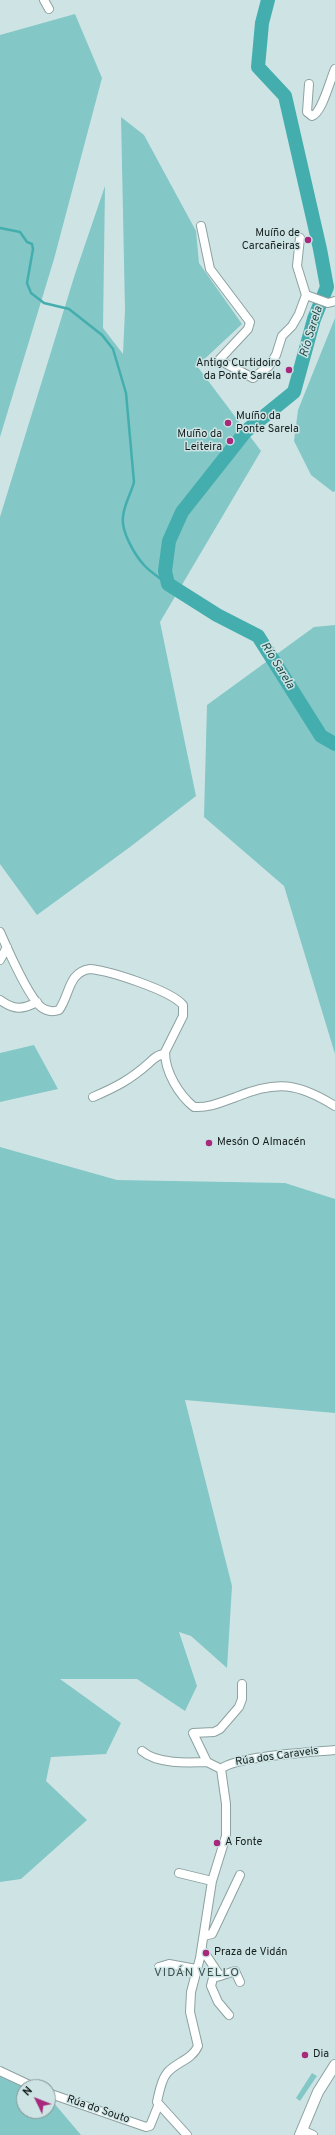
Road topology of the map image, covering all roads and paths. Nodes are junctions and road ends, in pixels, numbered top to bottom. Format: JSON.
{"nodes":[{"id":1,"x":44,"y":0,"type":"edge"},
{"id":2,"x":49,"y":9,"type":"dead end"},
{"id":3,"x":335,"y":69,"type":"edge"},
{"id":4,"x":309,"y":84,"type":"dead end"},
{"id":5,"x":201,"y":226,"type":"dead end"},
{"id":6,"x":300,"y":238,"type":"dead end"},
{"id":7,"x":308,"y":295,"type":"junction"},
{"id":8,"x":331,"y":302,"type":"edge"},
{"id":9,"x":0,"y":932,"type":"edge"},
{"id":10,"x":7,"y":947,"type":"junction"},
{"id":11,"x":0,"y":960,"type":"edge"},
{"id":12,"x":0,"y":1000,"type":"edge"},
{"id":13,"x":37,"y":1002,"type":"junction"},
{"id":14,"x":165,"y":1054,"type":"junction"},
{"id":15,"x":93,"y":1097,"type":"dead end"},
{"id":16,"x":335,"y":1106,"type":"edge"},
{"id":17,"x":242,"y":1684,"type":"dead end"},
{"id":18,"x":335,"y":1750,"type":"edge"},
{"id":19,"x":142,"y":1751,"type":"dead end"},
{"id":20,"x":207,"y":1762,"type":"junction"},
{"id":21,"x":221,"y":1770,"type":"junction"},
{"id":22,"x":179,"y":1873,"type":"dead end"},
{"id":23,"x":240,"y":1875,"type":"dead end"},
{"id":24,"x":212,"y":1881,"type":"junction"},
{"id":25,"x":204,"y":1936,"type":"junction"},
{"id":26,"x":202,"y":1949,"type":"junction"},
{"id":27,"x":159,"y":1968,"type":"dead end"},
{"id":28,"x":196,"y":1969,"type":"junction"},
{"id":29,"x":220,"y":1976,"type":"junction"},
{"id":30,"x":240,"y":1982,"type":"dead end"},
{"id":31,"x":229,"y":2015,"type":"dead end"},
{"id":32,"x":335,"y":2065,"type":"edge"},
{"id":33,"x":0,"y":2071,"type":"edge"},
{"id":34,"x":17,"y":2079,"type":"edge"},
{"id":35,"x":56,"y":2096,"type":"edge"},
{"id":36,"x":158,"y":2106,"type":"junction"},
{"id":37,"x":301,"y":2133,"type":"edge"},
{"id":38,"x":187,"y":2135,"type":"edge"},
{"id":39,"x":313,"y":2135,"type":"edge"}],
"edges":[{"from":1,"to":2,"type":"street"},
{"from":3,"to":4,"type":"street"},
{"from":5,"to":7,"type":"street"},
{"from":6,"to":7,"type":"street"},
{"from":7,"to":8,"type":"street"},
{"from":9,"to":10,"type":"street"},
{"from":10,"to":11,"type":"street"},
{"from":10,"to":13,"type":"street"},
{"from":12,"to":13,"type":"street"},
{"from":13,"to":14,"type":"street"},
{"from":14,"to":15,"type":"street"},
{"from":14,"to":16,"type":"street"},
{"from":17,"to":20,"type":"street"},
{"from":18,"to":21,"type":"street","name":"Rúa dos Caraveis"},
{"from":19,"to":20,"type":"street"},
{"from":20,"to":21,"type":"street"},
{"from":21,"to":24,"type":"street"},
{"from":22,"to":24,"type":"street"},
{"from":23,"to":25,"type":"street"},
{"from":24,"to":25,"type":"street"},
{"from":25,"to":26,"type":"street"},
{"from":26,"to":28,"type":"street"},
{"from":26,"to":29,"type":"street"},
{"from":27,"to":28,"type":"street"},
{"from":28,"to":36,"type":"street"},
{"from":29,"to":30,"type":"street"},
{"from":29,"to":31,"type":"street"},
{"from":32,"to":37,"type":"main road"},
{"from":33,"to":34,"type":"street"},
{"from":35,"to":36,"type":"street","name":"Rúa do Souto"},
{"from":36,"to":38,"type":"street"},
{"from":37,"to":39,"type":"street"}]}
